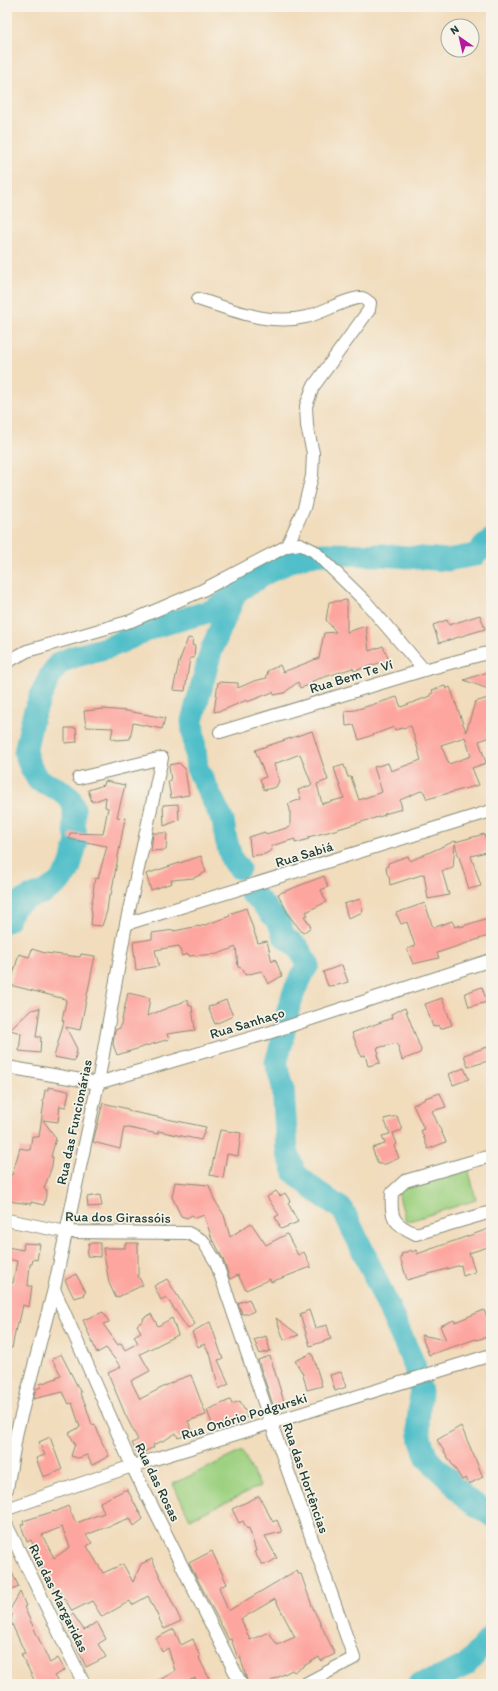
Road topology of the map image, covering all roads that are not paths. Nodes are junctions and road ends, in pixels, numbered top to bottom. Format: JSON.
{"nodes":[{"id":1,"x":198,"y":299,"type":"dead end"},
{"id":2,"x":287,"y":546,"type":"junction"},
{"id":3,"x":491,"y":652,"type":"edge"},
{"id":4,"x":7,"y":662,"type":"edge"},
{"id":5,"x":424,"y":670,"type":"junction"},
{"id":6,"x":220,"y":732,"type":"dead end"},
{"id":7,"x":79,"y":778,"type":"dead end"},
{"id":8,"x":491,"y":811,"type":"edge"},
{"id":9,"x":126,"y":924,"type":"junction"},
{"id":10,"x":491,"y":960,"type":"edge"},
{"id":11,"x":7,"y":1067,"type":"edge"},
{"id":12,"x":98,"y":1083,"type":"junction"},
{"id":13,"x":491,"y":1156,"type":"edge"},
{"id":14,"x":491,"y":1212,"type":"edge"},
{"id":15,"x":7,"y":1220,"type":"edge"},
{"id":16,"x":66,"y":1232,"type":"junction"},
{"id":17,"x":216,"y":1262,"type":"joint"},
{"id":18,"x":54,"y":1289,"type":"junction"},
{"id":19,"x":491,"y":1355,"type":"edge"},
{"id":20,"x":271,"y":1423,"type":"junction"},
{"id":21,"x":12,"y":1430,"type":"edge"},
{"id":22,"x":132,"y":1466,"type":"junction"},
{"id":23,"x":7,"y":1489,"type":"edge"},
{"id":24,"x":7,"y":1509,"type":"edge"},
{"id":25,"x":7,"y":1526,"type":"edge"},
{"id":26,"x":84,"y":1684,"type":"edge"},
{"id":27,"x":241,"y":1684,"type":"edge"},
{"id":28,"x":305,"y":1684,"type":"edge"}],
"edges":[{"from":1,"to":2,"type":"street"},
{"from":2,"to":4,"type":"street"},
{"from":2,"to":5,"type":"street"},
{"from":3,"to":5,"type":"street","name":"Rua Bem Te Ví"},
{"from":5,"to":6,"type":"street","name":"Rua Bem Te Ví"},
{"from":7,"to":9,"type":"street","name":"Rua das Funcionárias"},
{"from":8,"to":9,"type":"street","name":"Rua Sabiá"},
{"from":9,"to":12,"type":"street","name":"Rua das Funcionárias"},
{"from":10,"to":12,"type":"street","name":"Rua Sanhaço"},
{"from":11,"to":12,"type":"street","name":"Rua Sanhaço"},
{"from":12,"to":16,"type":"street","name":"Rua das Funcionárias"},
{"from":13,"to":14,"type":"street"},
{"from":15,"to":16,"type":"street","name":"Rua dos Girassóis"},
{"from":16,"to":17,"type":"street","name":"Rua dos Girassóis"},
{"from":16,"to":18,"type":"street","name":"Rua das Funcionárias"},
{"from":17,"to":20,"type":"street","name":"Rua das Hortências"},
{"from":18,"to":21,"type":"street","name":"Rua das Funcionárias"},
{"from":18,"to":22,"type":"street","name":"Rua das Rosas"},
{"from":19,"to":20,"type":"street","name":"Rua Onório Podgurski"},
{"from":20,"to":22,"type":"street","name":"Rua Onório Podgurski"},
{"from":20,"to":28,"type":"street","name":"Rua das Hortências"},
{"from":21,"to":23,"type":"street","name":"Rua das Funcionárias"},
{"from":22,"to":24,"type":"street","name":"Rua Onório Podgurski"},
{"from":22,"to":27,"type":"street","name":"Rua das Rosas"},
{"from":25,"to":26,"type":"street","name":"Rua das Margaridas"}]}
